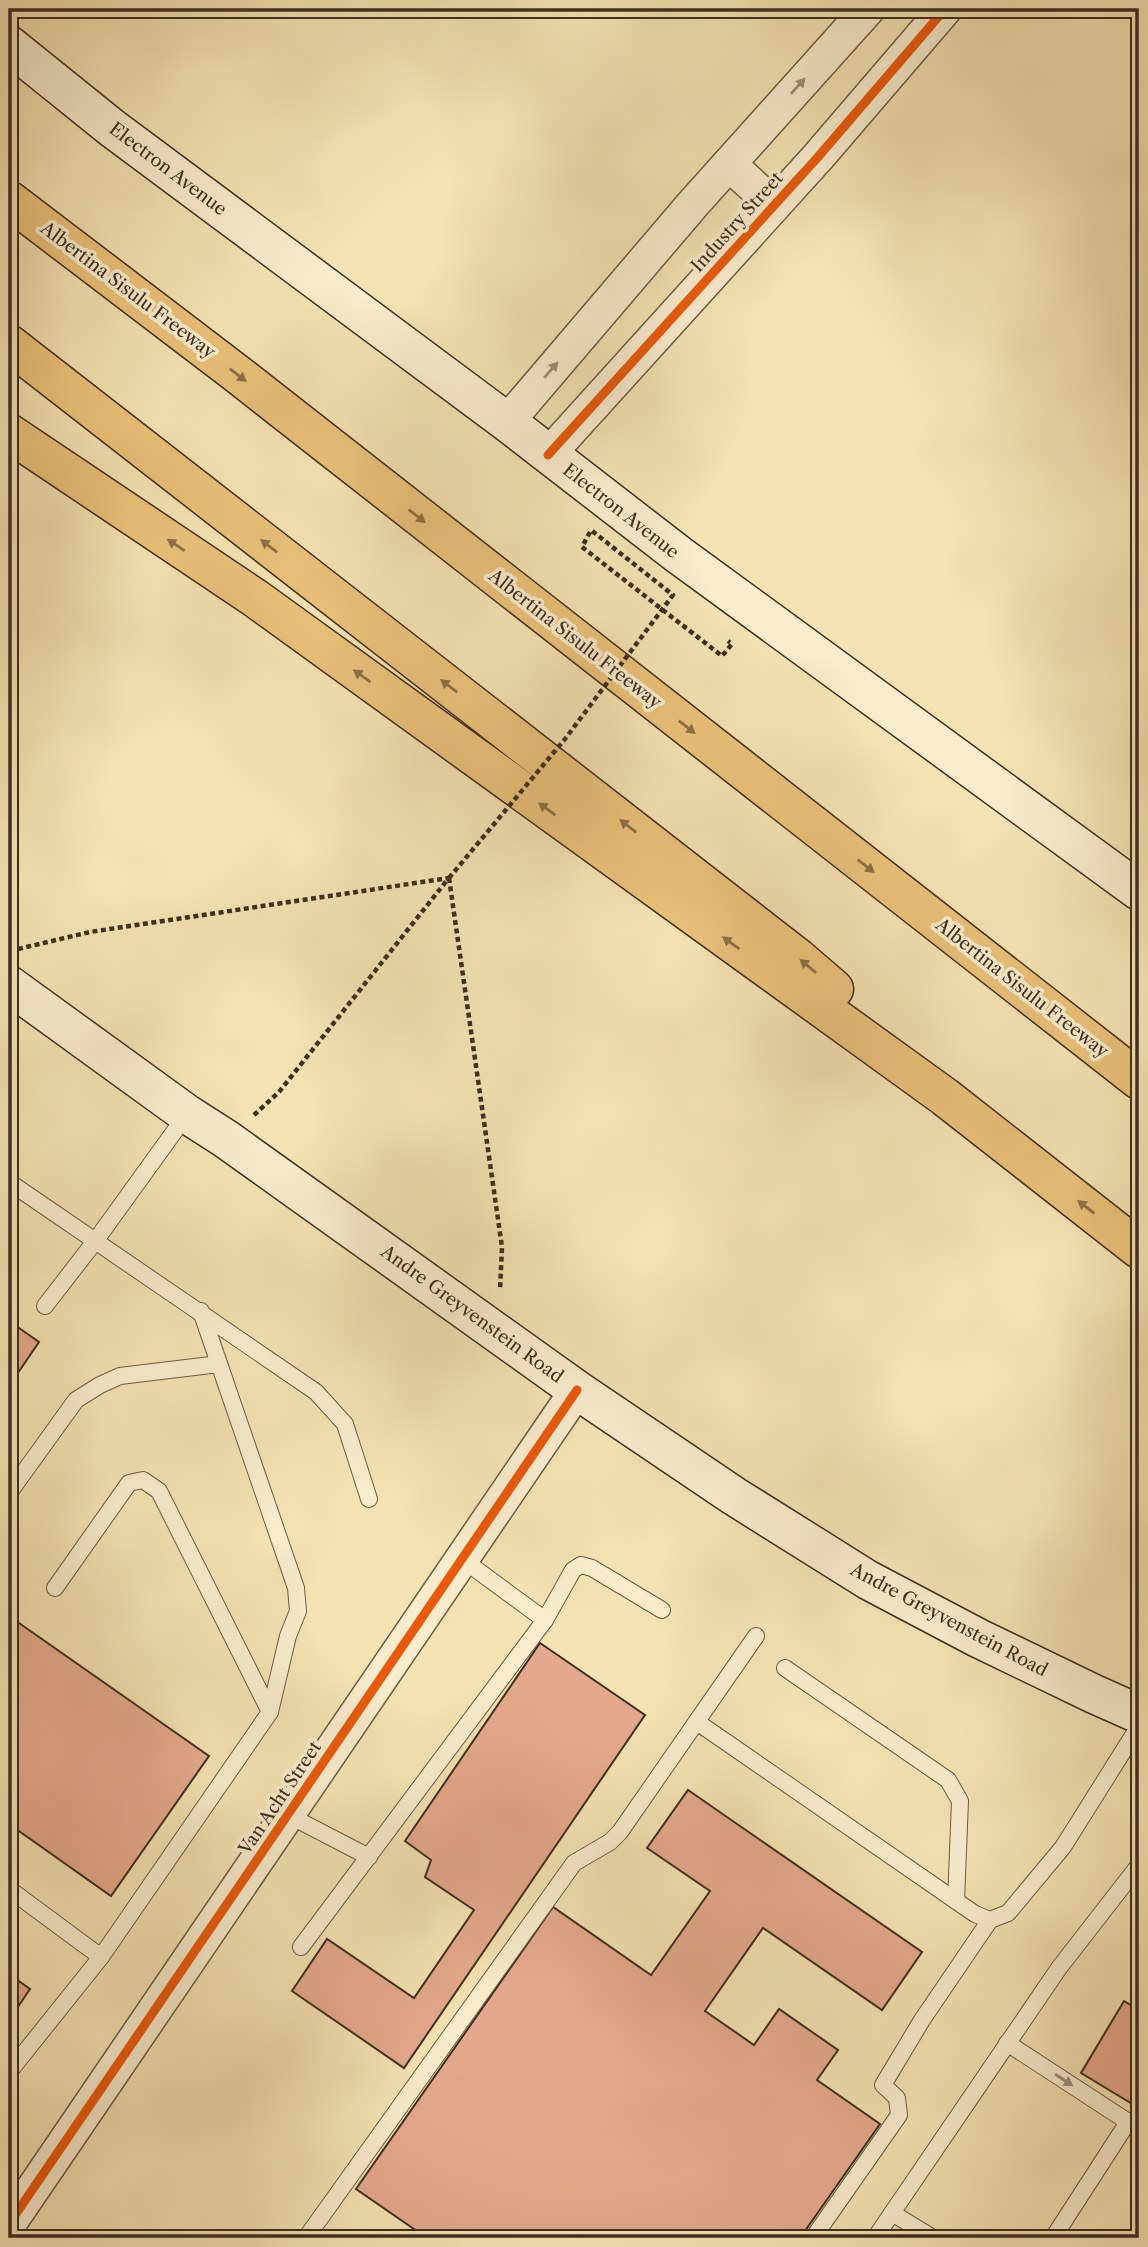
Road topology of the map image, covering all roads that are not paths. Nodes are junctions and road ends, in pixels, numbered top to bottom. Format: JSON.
{"nodes":[{"id":1,"x":867,"y":9,"type":"edge"},
{"id":2,"x":945,"y":9,"type":"edge"},
{"id":3,"x":9,"y":45,"type":"edge"},
{"id":4,"x":729,"y":164,"type":"junction"},
{"id":5,"x":9,"y":200,"type":"edge"},
{"id":6,"x":774,"y":205,"type":"junction"},
{"id":7,"x":9,"y":344,"type":"edge"},
{"id":8,"x":507,"y":422,"type":"junction"},
{"id":9,"x":9,"y":433,"type":"edge"},
{"id":10,"x":548,"y":455,"type":"junction"},
{"id":11,"x":1139,"y":891,"type":"edge"},
{"id":12,"x":9,"y":985,"type":"edge"},
{"id":13,"x":1139,"y":1080,"type":"edge"},
{"id":14,"x":945,"y":1097,"type":"junction"},
{"id":15,"x":187,"y":1114,"type":"junction"},
{"id":16,"x":9,"y":1182,"type":"edge"},
{"id":17,"x":96,"y":1240,"type":"junction"},
{"id":18,"x":1139,"y":1250,"type":"edge"},
{"id":19,"x":45,"y":1306,"type":"dead end"},
{"id":20,"x":201,"y":1311,"type":"junction"},
{"id":21,"x":219,"y":1364,"type":"junction"},
{"id":22,"x":577,"y":1390,"type":"junction"},
{"id":23,"x":9,"y":1493,"type":"edge"},
{"id":24,"x":369,"y":1499,"type":"dead end"},
{"id":25,"x":461,"y":1559,"type":"junction"},
{"id":26,"x":55,"y":1588,"type":"dead end"},
{"id":27,"x":662,"y":1610,"type":"dead end"},
{"id":28,"x":545,"y":1619,"type":"junction"},
{"id":29,"x":756,"y":1636,"type":"dead end"},
{"id":30,"x":785,"y":1668,"type":"dead end"},
{"id":31,"x":270,"y":1712,"type":"junction"},
{"id":32,"x":1139,"y":1714,"type":"edge"},
{"id":33,"x":697,"y":1722,"type":"junction"},
{"id":34,"x":1139,"y":1727,"type":"edge"},
{"id":35,"x":288,"y":1815,"type":"junction"},
{"id":36,"x":369,"y":1857,"type":"junction"},
{"id":37,"x":1139,"y":1865,"type":"edge"},
{"id":38,"x":9,"y":1889,"type":"edge"},
{"id":39,"x":956,"y":1901,"type":"junction"},
{"id":40,"x":990,"y":1920,"type":"junction"},
{"id":41,"x":301,"y":1947,"type":"dead end"},
{"id":42,"x":101,"y":1957,"type":"junction"},
{"id":43,"x":1007,"y":2043,"type":"junction"},
{"id":44,"x":9,"y":2072,"type":"edge"},
{"id":45,"x":1134,"y":2126,"type":"edge"},
{"id":46,"x":892,"y":2213,"type":"junction"},
{"id":47,"x":9,"y":2224,"type":"edge"},
{"id":48,"x":306,"y":2238,"type":"edge"},
{"id":49,"x":813,"y":2238,"type":"edge"},
{"id":50,"x":875,"y":2238,"type":"edge"},
{"id":51,"x":933,"y":2238,"type":"edge"},
{"id":52,"x":1053,"y":2238,"type":"edge"}],
"edges":[{"from":4,"to":1,"type":"street","one_way":true},
{"from":2,"to":6,"type":"street","name":"Industry Street"},
{"from":3,"to":8,"type":"main road","name":"Electron Avenue"},
{"from":4,"to":6,"type":"street"},
{"from":8,"to":4,"type":"street","one_way":true},
{"from":5,"to":13,"type":"highway","name":"Albertina Sisulu Freeway","one_way":true},
{"from":6,"to":10,"type":"street","name":"Industry Street"},
{"from":14,"to":7,"type":"highway","one_way":true},
{"from":8,"to":10,"type":"main road","name":"Electron Avenue"},
{"from":14,"to":9,"type":"highway","one_way":true},
{"from":10,"to":11,"type":"main road","name":"Electron Avenue"},
{"from":12,"to":15,"type":"main road","name":"Andre Greyvenstein Road"},
{"from":18,"to":14,"type":"highway","one_way":true},
{"from":15,"to":17,"type":"lane"},
{"from":15,"to":22,"type":"main road","name":"Andre Greyvenstein Road"},
{"from":16,"to":17,"type":"lane"},
{"from":17,"to":19,"type":"lane"},
{"from":17,"to":20,"type":"lane"},
{"from":20,"to":21,"type":"lane"},
{"from":20,"to":24,"type":"lane"},
{"from":21,"to":23,"type":"lane"},
{"from":21,"to":31,"type":"lane"},
{"from":22,"to":25,"type":"street","name":"Van Acht Street"},
{"from":22,"to":32,"type":"main road","name":"Andre Greyvenstein Road"},
{"from":25,"to":28,"type":"lane"},
{"from":25,"to":35,"type":"street","name":"Van Acht Street"},
{"from":26,"to":31,"type":"lane"},
{"from":27,"to":28,"type":"lane"},
{"from":28,"to":36,"type":"lane"},
{"from":29,"to":33,"type":"lane"},
{"from":30,"to":39,"type":"lane"},
{"from":31,"to":42,"type":"lane"},
{"from":33,"to":39,"type":"lane"},
{"from":33,"to":48,"type":"lane"},
{"from":34,"to":40,"type":"lane"},
{"from":35,"to":36,"type":"lane"},
{"from":35,"to":47,"type":"street","name":"Van Acht Street"},
{"from":36,"to":41,"type":"lane"},
{"from":37,"to":43,"type":"lane"},
{"from":38,"to":42,"type":"lane"},
{"from":39,"to":40,"type":"lane"},
{"from":40,"to":49,"type":"lane"},
{"from":42,"to":44,"type":"lane"},
{"from":43,"to":45,"type":"lane","one_way":true},
{"from":43,"to":46,"type":"lane"},
{"from":45,"to":52,"type":"lane"},
{"from":46,"to":50,"type":"lane"},
{"from":46,"to":51,"type":"lane"}]}
